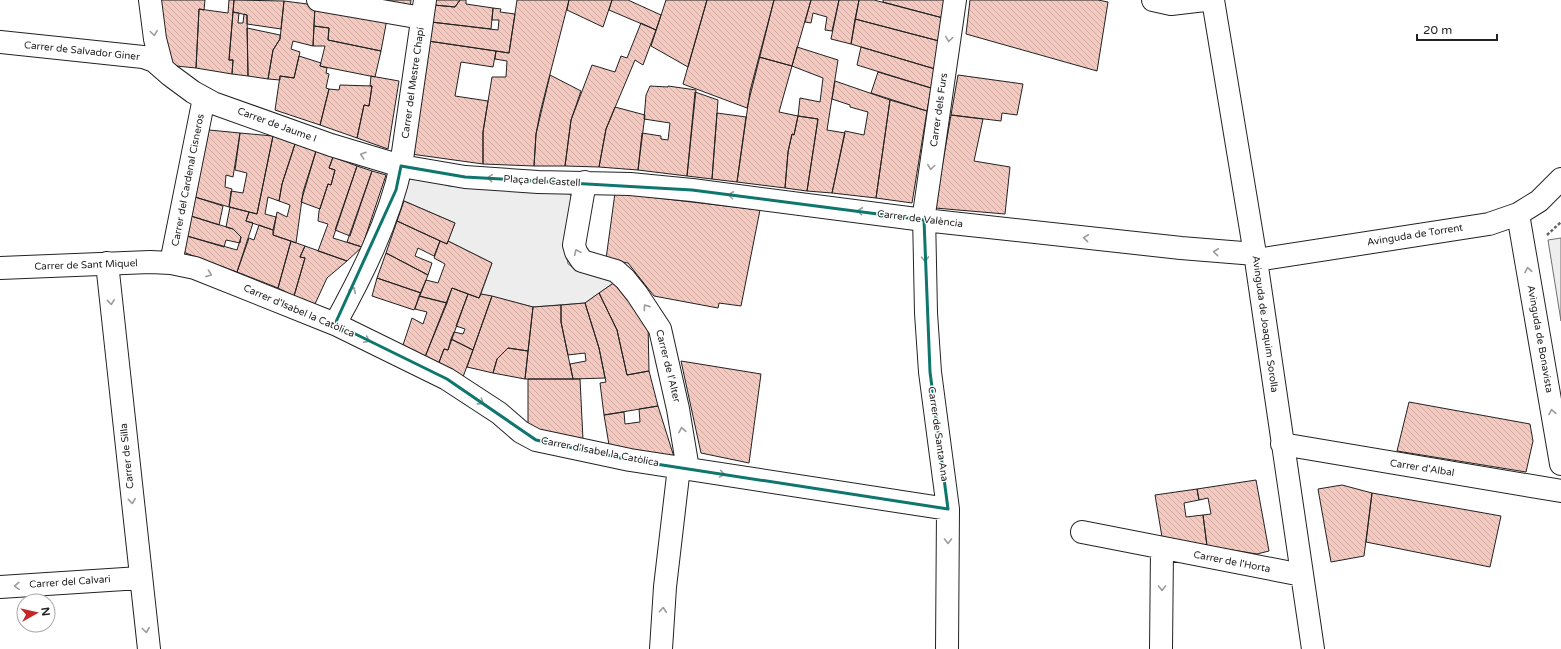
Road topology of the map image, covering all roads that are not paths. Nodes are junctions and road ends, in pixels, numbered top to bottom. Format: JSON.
{"nodes":[{"id":1,"x":150,"y":0,"type":"edge"},
{"id":2,"x":318,"y":0,"type":"edge"},
{"id":3,"x":955,"y":0,"type":"edge"},
{"id":4,"x":1153,"y":0,"type":"edge"},
{"id":5,"x":1205,"y":0,"type":"edge"},
{"id":6,"x":1213,"y":0,"type":"edge"},
{"id":7,"x":423,"y":9,"type":"edge"},
{"id":8,"x":0,"y":42,"type":"edge"},
{"id":9,"x":162,"y":66,"type":"junction"},
{"id":10,"x":204,"y":98,"type":"junction"},
{"id":11,"x":401,"y":166,"type":"junction"},
{"id":12,"x":1561,"y":179,"type":"edge"},
{"id":13,"x":585,"y":182,"type":"junction"},
{"id":14,"x":1518,"y":214,"type":"junction"},
{"id":15,"x":924,"y":220,"type":"junction"},
{"id":16,"x":1255,"y":257,"type":"junction"},
{"id":17,"x":171,"y":263,"type":"junction"},
{"id":18,"x":107,"y":264,"type":"junction"},
{"id":19,"x":0,"y":268,"type":"edge"},
{"id":20,"x":621,"y":276,"type":"joint"},
{"id":21,"x":335,"y":324,"type":"junction"},
{"id":22,"x":1282,"y":444,"type":"junction"},
{"id":23,"x":1561,"y":464,"type":"edge"},
{"id":24,"x":684,"y":468,"type":"junction"},
{"id":25,"x":1561,"y":491,"type":"edge"},
{"id":26,"x":948,"y":509,"type":"junction"},
{"id":27,"x":1082,"y":532,"type":"dead end"},
{"id":28,"x":1162,"y":549,"type":"junction"},
{"id":29,"x":1302,"y":575,"type":"junction"},
{"id":30,"x":140,"y":578,"type":"junction"},
{"id":31,"x":0,"y":587,"type":"edge"},
{"id":32,"x":149,"y":649,"type":"edge"},
{"id":33,"x":661,"y":649,"type":"edge"},
{"id":34,"x":947,"y":649,"type":"edge"},
{"id":35,"x":1162,"y":649,"type":"edge"},
{"id":36,"x":1313,"y":649,"type":"edge"}],
"edges":[{"from":1,"to":9,"type":"street","one_way":true},
{"from":2,"to":7,"type":"street"},
{"from":3,"to":15,"type":"street","name":"Carrer dels Furs","one_way":true},
{"from":4,"to":5,"type":"street"},
{"from":6,"to":16,"type":"street","name":"Avinguda de Joaquim Sorolla"},
{"from":7,"to":11,"type":"street","name":"Carrer del Mestre Chapí"},
{"from":8,"to":9,"type":"street","name":"Carrer de Salvador Giner"},
{"from":9,"to":10,"type":"street","name":"Carrer de Jaume I"},
{"from":11,"to":10,"type":"street","name":"Carrer de Jaume I","one_way":true},
{"from":10,"to":17,"type":"street","name":"Carrer del Cardenal Cisneros"},
{"from":13,"to":11,"type":"street","name":"Plaça del Castell","one_way":true},
{"from":21,"to":11,"type":"street","name":"Carrer del Mestre Chapí","one_way":true},
{"from":12,"to":14,"type":"street","name":"Avinguda de Torrent"},
{"from":15,"to":13,"type":"street","name":"Carrer de València","one_way":true},
{"from":20,"to":13,"type":"street","name":"Plaça del Castell","one_way":true},
{"from":14,"to":16,"type":"street","name":"Avinguda de Torrent"},
{"from":23,"to":14,"type":"street","name":"Avinguda de Bonavista","one_way":true},
{"from":16,"to":15,"type":"street","name":"Carrer de València","one_way":true},
{"from":15,"to":26,"type":"street","name":"Carrer de Santa Ana","one_way":true},
{"from":16,"to":22,"type":"street","name":"Avinguda de Joaquim Sorolla"},
{"from":17,"to":18,"type":"street","name":"Carrer de Sant Miquel"},
{"from":17,"to":21,"type":"street","name":"Carrer d'Isabel la Catòlica","one_way":true},
{"from":18,"to":19,"type":"street","name":"Carrer de Sant Miquel"},
{"from":18,"to":30,"type":"street","name":"Carrer de Silla","one_way":true},
{"from":24,"to":20,"type":"street","name":"Carrer de l'Alter","one_way":true},
{"from":21,"to":24,"type":"street","name":"Carrer d'Isabel la Catòlica","one_way":true},
{"from":22,"to":25,"type":"street","name":"Carrer d'Albal"},
{"from":22,"to":29,"type":"street","name":"Avinguda de Joaquim Sorolla"},
{"from":24,"to":26,"type":"street","name":"Carrer d'Isabel la Catòlica","one_way":true},
{"from":33,"to":24,"type":"street","name":"Carrer de l'Alter","one_way":true},
{"from":26,"to":34,"type":"street","name":"Carrer de Santa Ana","one_way":true},
{"from":27,"to":28,"type":"street","name":"Carrer de l'Horta"},
{"from":28,"to":29,"type":"street","name":"Carrer de l'Horta"},
{"from":28,"to":35,"type":"street","one_way":true},
{"from":29,"to":36,"type":"street","name":"Avinguda de Joaquim Sorolla"},
{"from":30,"to":31,"type":"street","name":"Carrer del Calvari","one_way":true},
{"from":30,"to":32,"type":"street","name":"Carrer de Silla","one_way":true}]}
